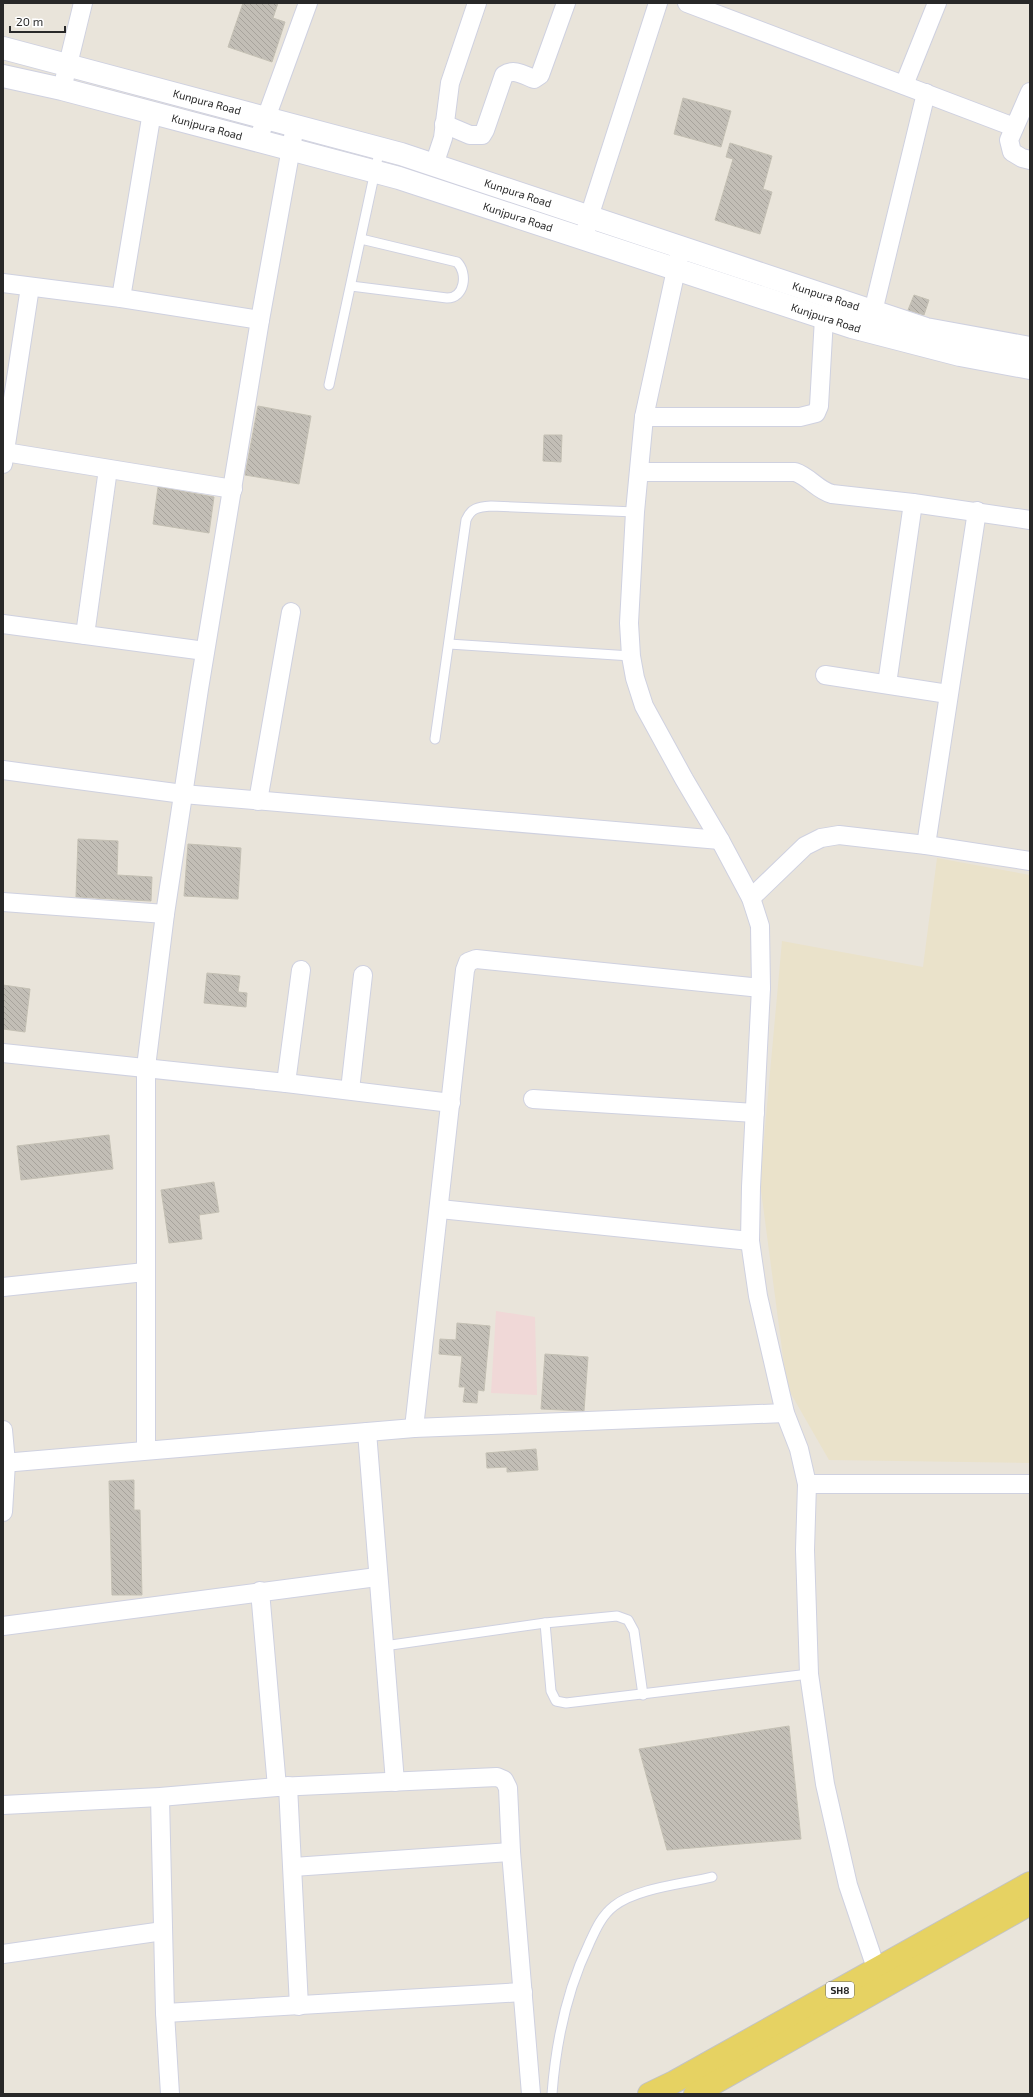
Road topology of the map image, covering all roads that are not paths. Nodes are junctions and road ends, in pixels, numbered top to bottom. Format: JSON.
{"nodes":[{"id":1,"x":83,"y":3,"type":"edge"},
{"id":2,"x":308,"y":3,"type":"edge"},
{"id":3,"x":477,"y":3,"type":"edge"},
{"id":4,"x":566,"y":3,"type":"edge"},
{"id":5,"x":658,"y":3,"type":"edge"},
{"id":6,"x":687,"y":3,"type":"edge"},
{"id":7,"x":937,"y":3,"type":"edge"},
{"id":8,"x":3,"y":48,"type":"edge"},
{"id":9,"x":67,"y":65,"type":"junction"},
{"id":10,"x":3,"y":76,"type":"edge"},
{"id":11,"x":904,"y":85,"type":"junction"},
{"id":12,"x":62,"y":88,"type":"junction"},
{"id":13,"x":1030,"y":92,"type":"edge"},
{"id":14,"x":926,"y":93,"type":"junction"},
{"id":15,"x":152,"y":112,"type":"junction"},
{"id":16,"x":266,"y":118,"type":"junction"},
{"id":17,"x":444,"y":124,"type":"junction"},
{"id":18,"x":295,"y":126,"type":"junction"},
{"id":19,"x":1014,"y":127,"type":"junction"},
{"id":20,"x":258,"y":140,"type":"junction"},
{"id":21,"x":380,"y":148,"type":"junction"},
{"id":22,"x":291,"y":149,"type":"junction"},
{"id":23,"x":1030,"y":160,"type":"edge"},
{"id":24,"x":434,"y":165,"type":"junction"},
{"id":25,"x":376,"y":171,"type":"junction"},
{"id":26,"x":590,"y":217,"type":"junction"},
{"id":27,"x":361,"y":239,"type":"junction"},
{"id":28,"x":584,"y":239,"type":"junction"},
{"id":29,"x":680,"y":247,"type":"junction"},
{"id":30,"x":676,"y":269,"type":"junction"},
{"id":31,"x":3,"y":283,"type":"edge"},
{"id":32,"x":30,"y":286,"type":"junction"},
{"id":33,"x":351,"y":286,"type":"junction"},
{"id":34,"x":121,"y":298,"type":"junction"},
{"id":35,"x":824,"y":318,"type":"junction"},
{"id":36,"x":260,"y":320,"type":"junction"},
{"id":37,"x":870,"y":321,"type":"junction"},
{"id":38,"x":1030,"y":348,"type":"edge"},
{"id":39,"x":1030,"y":368,"type":"edge"},
{"id":40,"x":329,"y":385,"type":"dead end"},
{"id":41,"x":644,"y":417,"type":"junction"},
{"id":42,"x":4,"y":459,"type":"edge"},
{"id":43,"x":108,"y":469,"type":"junction"},
{"id":44,"x":639,"y":472,"type":"junction"},
{"id":45,"x":233,"y":489,"type":"junction"},
{"id":46,"x":913,"y":503,"type":"junction"},
{"id":47,"x":977,"y":511,"type":"junction"},
{"id":48,"x":635,"y":512,"type":"junction"},
{"id":49,"x":1030,"y":520,"type":"edge"},
{"id":50,"x":291,"y":612,"type":"dead end"},
{"id":51,"x":3,"y":624,"type":"edge"},
{"id":52,"x":84,"y":635,"type":"junction"},
{"id":53,"x":449,"y":644,"type":"junction"},
{"id":54,"x":205,"y":651,"type":"junction"},
{"id":55,"x":630,"y":656,"type":"junction"},
{"id":56,"x":826,"y":675,"type":"dead end"},
{"id":57,"x":887,"y":684,"type":"junction"},
{"id":58,"x":948,"y":694,"type":"junction"},
{"id":59,"x":435,"y":739,"type":"dead end"},
{"id":60,"x":3,"y":770,"type":"edge"},
{"id":61,"x":183,"y":794,"type":"junction"},
{"id":62,"x":258,"y":801,"type":"junction"},
{"id":63,"x":720,"y":840,"type":"junction"},
{"id":64,"x":926,"y":845,"type":"junction"},
{"id":65,"x":1030,"y":861,"type":"edge"},
{"id":66,"x":751,"y":898,"type":"junction"},
{"id":67,"x":3,"y":902,"type":"edge"},
{"id":68,"x":165,"y":914,"type":"junction"},
{"id":69,"x":301,"y":970,"type":"dead end"},
{"id":70,"x":362,"y":975,"type":"dead end"},
{"id":71,"x":761,"y":988,"type":"junction"},
{"id":72,"x":3,"y":1053,"type":"edge"},
{"id":73,"x":146,"y":1067,"type":"junction"},
{"id":74,"x":286,"y":1083,"type":"junction"},
{"id":75,"x":350,"y":1090,"type":"junction"},
{"id":76,"x":533,"y":1099,"type":"dead end"},
{"id":77,"x":451,"y":1103,"type":"junction"},
{"id":78,"x":755,"y":1113,"type":"junction"},
{"id":79,"x":440,"y":1209,"type":"junction"},
{"id":80,"x":750,"y":1241,"type":"junction"},
{"id":81,"x":145,"y":1272,"type":"junction"},
{"id":82,"x":3,"y":1287,"type":"edge"},
{"id":83,"x":785,"y":1413,"type":"junction"},
{"id":84,"x":414,"y":1428,"type":"junction"},
{"id":85,"x":3,"y":1430,"type":"edge"},
{"id":86,"x":367,"y":1432,"type":"junction"},
{"id":87,"x":146,"y":1450,"type":"junction"},
{"id":88,"x":4,"y":1463,"type":"edge"},
{"id":89,"x":807,"y":1484,"type":"junction"},
{"id":90,"x":1030,"y":1484,"type":"edge"},
{"id":91,"x":3,"y":1512,"type":"edge"},
{"id":92,"x":377,"y":1576,"type":"junction"},
{"id":93,"x":260,"y":1591,"type":"junction"},
{"id":94,"x":545,"y":1623,"type":"junction"},
{"id":95,"x":3,"y":1626,"type":"edge"},
{"id":96,"x":384,"y":1646,"type":"junction"},
{"id":97,"x":809,"y":1674,"type":"junction"},
{"id":98,"x":643,"y":1695,"type":"junction"},
{"id":99,"x":395,"y":1782,"type":"junction"},
{"id":100,"x":282,"y":1787,"type":"junction"},
{"id":101,"x":160,"y":1796,"type":"junction"},
{"id":102,"x":3,"y":1805,"type":"edge"},
{"id":103,"x":511,"y":1852,"type":"junction"},
{"id":104,"x":293,"y":1868,"type":"junction"},
{"id":105,"x":712,"y":1877,"type":"dead end"},
{"id":106,"x":1026,"y":1896,"type":"edge"},
{"id":107,"x":163,"y":1931,"type":"junction"},
{"id":108,"x":3,"y":1954,"type":"edge"},
{"id":109,"x":880,"y":1978,"type":"junction"},
{"id":110,"x":523,"y":1992,"type":"junction"},
{"id":111,"x":299,"y":2006,"type":"junction"},
{"id":112,"x":165,"y":2013,"type":"junction"},
{"id":113,"x":170,"y":2094,"type":"edge"},
{"id":114,"x":531,"y":2094,"type":"edge"},
{"id":115,"x":552,"y":2094,"type":"edge"},
{"id":116,"x":649,"y":2094,"type":"edge"},
{"id":117,"x":695,"y":2094,"type":"edge"}],
"edges":[{"from":1,"to":9,"type":"street"},
{"from":2,"to":16,"type":"street"},
{"from":3,"to":17,"type":"street"},
{"from":4,"to":17,"type":"street"},
{"from":5,"to":26,"type":"street"},
{"from":6,"to":11,"type":"street"},
{"from":7,"to":11,"type":"street"},
{"from":8,"to":9,"type":"street","name":"Kunpura Road"},
{"from":9,"to":12,"type":"street"},
{"from":9,"to":16,"type":"street","name":"Kunpura Road"},
{"from":10,"to":12,"type":"street","name":"Kunjpura Road"},
{"from":11,"to":14,"type":"street"},
{"from":12,"to":15,"type":"street","name":"Kunjpura Road"},
{"from":13,"to":19,"type":"street"},
{"from":14,"to":19,"type":"street"},
{"from":14,"to":37,"type":"street"},
{"from":15,"to":20,"type":"street","name":"Kunjpura Road"},
{"from":15,"to":34,"type":"street"},
{"from":16,"to":18,"type":"street","name":"Kunpura Road"},
{"from":16,"to":20,"type":"street"},
{"from":17,"to":24,"type":"street"},
{"from":18,"to":21,"type":"street","name":"Kunpura Road"},
{"from":18,"to":22,"type":"street"},
{"from":19,"to":23,"type":"street"},
{"from":20,"to":22,"type":"street","name":"Kunjpura Road"},
{"from":21,"to":24,"type":"street","name":"Kunpura Road"},
{"from":21,"to":25,"type":"lane"},
{"from":22,"to":25,"type":"street","name":"Kunjpura Road"},
{"from":22,"to":36,"type":"street"},
{"from":24,"to":26,"type":"street","name":"Kunpura Road"},
{"from":25,"to":27,"type":"lane"},
{"from":25,"to":28,"type":"street","name":"Kunjpura Road"},
{"from":26,"to":28,"type":"street"},
{"from":26,"to":29,"type":"street","name":"Kunpura Road"},
{"from":27,"to":33,"type":"lane"},
{"from":27,"to":33,"type":"lane"},
{"from":28,"to":30,"type":"street","name":"Kunjpura Road"},
{"from":29,"to":30,"type":"street"},
{"from":29,"to":37,"type":"street","name":"Kunpura Road"},
{"from":30,"to":35,"type":"street","name":"Kunjpura Road"},
{"from":30,"to":41,"type":"street"},
{"from":31,"to":32,"type":"street"},
{"from":32,"to":34,"type":"street"},
{"from":32,"to":42,"type":"street"},
{"from":33,"to":40,"type":"lane"},
{"from":34,"to":36,"type":"street"},
{"from":35,"to":37,"type":"street","name":"Kunjpura Road"},
{"from":35,"to":41,"type":"street"},
{"from":36,"to":45,"type":"street"},
{"from":37,"to":38,"type":"street","name":"Kunpura Road"},
{"from":37,"to":39,"type":"street","name":"Kunjpura Road"},
{"from":41,"to":44,"type":"street"},
{"from":42,"to":43,"type":"street"},
{"from":43,"to":45,"type":"street"},
{"from":43,"to":52,"type":"street"},
{"from":44,"to":46,"type":"street"},
{"from":44,"to":48,"type":"street"},
{"from":45,"to":54,"type":"street"},
{"from":46,"to":47,"type":"street"},
{"from":46,"to":57,"type":"street"},
{"from":47,"to":49,"type":"street"},
{"from":47,"to":58,"type":"street"},
{"from":48,"to":53,"type":"lane"},
{"from":48,"to":55,"type":"street"},
{"from":50,"to":62,"type":"street"},
{"from":51,"to":52,"type":"street"},
{"from":52,"to":54,"type":"street"},
{"from":53,"to":55,"type":"lane"},
{"from":53,"to":59,"type":"lane"},
{"from":54,"to":61,"type":"street"},
{"from":55,"to":63,"type":"street"},
{"from":56,"to":57,"type":"street"},
{"from":57,"to":58,"type":"street"},
{"from":58,"to":64,"type":"street"},
{"from":60,"to":61,"type":"street"},
{"from":61,"to":62,"type":"street"},
{"from":61,"to":68,"type":"street"},
{"from":62,"to":63,"type":"street"},
{"from":63,"to":66,"type":"street"},
{"from":64,"to":65,"type":"street"},
{"from":64,"to":66,"type":"street"},
{"from":66,"to":71,"type":"street"},
{"from":67,"to":68,"type":"street"},
{"from":68,"to":73,"type":"street"},
{"from":69,"to":74,"type":"street"},
{"from":70,"to":75,"type":"street"},
{"from":71,"to":77,"type":"street"},
{"from":71,"to":78,"type":"street"},
{"from":72,"to":73,"type":"street"},
{"from":73,"to":74,"type":"street"},
{"from":73,"to":81,"type":"street"},
{"from":74,"to":75,"type":"street"},
{"from":75,"to":77,"type":"street"},
{"from":76,"to":78,"type":"street"},
{"from":77,"to":79,"type":"street"},
{"from":78,"to":80,"type":"street"},
{"from":79,"to":80,"type":"street"},
{"from":79,"to":84,"type":"street"},
{"from":80,"to":83,"type":"street"},
{"from":81,"to":82,"type":"street"},
{"from":81,"to":87,"type":"street"},
{"from":83,"to":84,"type":"street"},
{"from":83,"to":89,"type":"street"},
{"from":84,"to":86,"type":"street"},
{"from":85,"to":88,"type":"street"},
{"from":86,"to":87,"type":"street"},
{"from":86,"to":92,"type":"street"},
{"from":87,"to":88,"type":"street"},
{"from":88,"to":91,"type":"street"},
{"from":89,"to":90,"type":"street"},
{"from":89,"to":97,"type":"street"},
{"from":92,"to":93,"type":"street"},
{"from":92,"to":96,"type":"street"},
{"from":93,"to":95,"type":"street"},
{"from":93,"to":100,"type":"street"},
{"from":94,"to":96,"type":"lane"},
{"from":94,"to":98,"type":"lane"},
{"from":94,"to":98,"type":"lane"},
{"from":96,"to":99,"type":"street"},
{"from":97,"to":98,"type":"lane"},
{"from":97,"to":109,"type":"street"},
{"from":99,"to":100,"type":"street"},
{"from":99,"to":103,"type":"street"},
{"from":100,"to":101,"type":"street"},
{"from":100,"to":104,"type":"street"},
{"from":101,"to":102,"type":"street"},
{"from":101,"to":107,"type":"street"},
{"from":103,"to":104,"type":"street"},
{"from":103,"to":110,"type":"street"},
{"from":104,"to":111,"type":"street"},
{"from":105,"to":115,"type":"lane"},
{"from":106,"to":109,"type":"main road","number":"SH8"},
{"from":107,"to":108,"type":"street"},
{"from":107,"to":112,"type":"street"},
{"from":109,"to":116,"type":"main road","number":"SH8"},
{"from":109,"to":117,"type":"main road","number":"SH8"},
{"from":110,"to":111,"type":"street"},
{"from":110,"to":114,"type":"street"},
{"from":111,"to":112,"type":"street"},
{"from":112,"to":113,"type":"street"}]}
